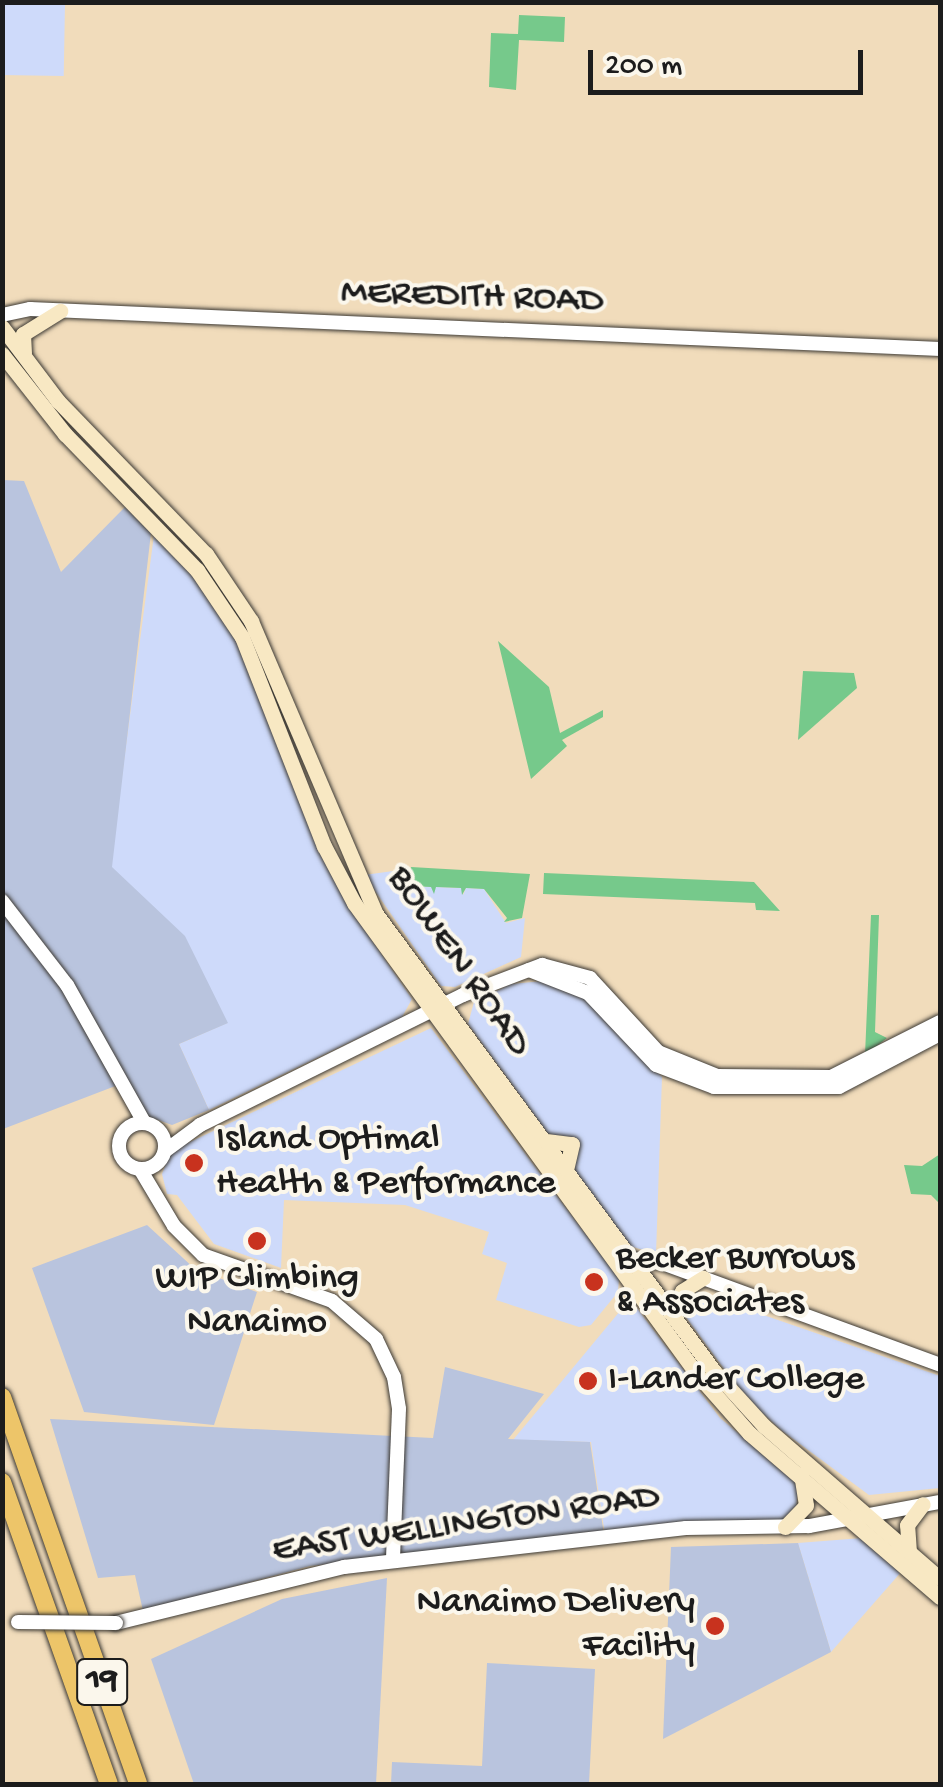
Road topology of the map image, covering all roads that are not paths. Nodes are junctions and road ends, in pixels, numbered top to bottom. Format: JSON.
{"nodes":[{"id":1,"x":60,"y":311,"type":"junction"},
{"id":2,"x":2,"y":315,"type":"edge"},
{"id":3,"x":2,"y":327,"type":"edge"},
{"id":4,"x":940,"y":350,"type":"edge"},
{"id":5,"x":2,"y":354,"type":"edge"},
{"id":6,"x":25,"y":357,"type":"junction"},
{"id":7,"x":2,"y":901,"type":"edge"},
{"id":8,"x":530,"y":970,"type":"junction"},
{"id":9,"x":438,"y":1008,"type":"junction"},
{"id":10,"x":940,"y":1022,"type":"edge"},
{"id":11,"x":940,"y":1034,"type":"edge"},
{"id":12,"x":122,"y":1092,"type":"junction"},
{"id":13,"x":151,"y":1125,"type":"junction"},
{"id":14,"x":200,"y":1125,"type":"junction"},
{"id":15,"x":125,"y":1130,"type":"junction"},
{"id":16,"x":163,"y":1155,"type":"junction"},
{"id":17,"x":140,"y":1169,"type":"junction"},
{"id":18,"x":162,"y":1201,"type":"junction"},
{"id":19,"x":574,"y":1206,"type":"junction"},
{"id":20,"x":632,"y":1259,"type":"junction"},
{"id":21,"x":704,"y":1278,"type":"junction"},
{"id":22,"x":636,"y":1291,"type":"junction"},
{"id":23,"x":674,"y":1316,"type":"junction"},
{"id":24,"x":694,"y":1343,"type":"junction"},
{"id":25,"x":940,"y":1365,"type":"edge"},
{"id":26,"x":2,"y":1397,"type":"edge"},
{"id":27,"x":801,"y":1474,"type":"junction"},
{"id":28,"x":2,"y":1482,"type":"edge"},
{"id":29,"x":940,"y":1502,"type":"edge"},
{"id":30,"x":923,"y":1504,"type":"junction"},
{"id":31,"x":869,"y":1514,"type":"junction"},
{"id":32,"x":852,"y":1518,"type":"junction"},
{"id":33,"x":785,"y":1527,"type":"junction"},
{"id":34,"x":909,"y":1552,"type":"junction"},
{"id":35,"x":393,"y":1561,"type":"junction"},
{"id":36,"x":940,"y":1578,"type":"edge"},
{"id":37,"x":940,"y":1597,"type":"edge"},
{"id":38,"x":10,"y":1621,"type":"edge"},
{"id":39,"x":109,"y":1784,"type":"edge"},
{"id":40,"x":138,"y":1784,"type":"edge"}],
"edges":[{"from":1,"to":2,"type":"street","name":"MEREDITH ROAD"},
{"from":1,"to":4,"type":"street","name":"MEREDITH ROAD"},
{"from":1,"to":6,"type":"main road"},
{"from":3,"to":6,"type":"main road","name":"BOWEN ROAD"},
{"from":5,"to":9,"type":"main road","name":"BOWEN ROAD"},
{"from":6,"to":9,"type":"main road","name":"BOWEN ROAD"},
{"from":7,"to":12,"type":"street"},
{"from":8,"to":9,"type":"street"},
{"from":8,"to":10,"type":"street"},
{"from":8,"to":11,"type":"street"},
{"from":9,"to":14,"type":"street"},
{"from":9,"to":19,"type":"main road","name":"BOWEN ROAD"},
{"from":9,"to":20,"type":"main road","name":"BOWEN ROAD"},
{"from":12,"to":13,"type":"street"},
{"from":12,"to":15,"type":"street"},
{"from":13,"to":14,"type":"street"},
{"from":13,"to":15,"type":"street"},
{"from":13,"to":16,"type":"street"},
{"from":14,"to":16,"type":"street"},
{"from":15,"to":17,"type":"street"},
{"from":16,"to":17,"type":"street"},
{"from":16,"to":18,"type":"street"},
{"from":17,"to":18,"type":"street"},
{"from":18,"to":35,"type":"street"},
{"from":19,"to":20,"type":"main road"},
{"from":19,"to":22,"type":"main road","name":"BOWEN ROAD"},
{"from":20,"to":21,"type":"street"},
{"from":20,"to":23,"type":"main road","name":"BOWEN ROAD"},
{"from":21,"to":23,"type":"main road"},
{"from":21,"to":25,"type":"street"},
{"from":22,"to":24,"type":"main road"},
{"from":22,"to":27,"type":"main road","name":"BOWEN ROAD"},
{"from":23,"to":24,"type":"main road","name":"BOWEN ROAD"},
{"from":24,"to":31,"type":"main road","name":"BOWEN ROAD"},
{"from":26,"to":40,"type":"highway","number":"19"},
{"from":27,"to":32,"type":"main road","name":"BOWEN ROAD"},
{"from":27,"to":33,"type":"main road"},
{"from":28,"to":39,"type":"highway","number":"19"},
{"from":29,"to":30,"type":"street","name":"EAST WELLINGTON ROAD"},
{"from":30,"to":31,"type":"street","name":"EAST WELLINGTON ROAD"},
{"from":30,"to":34,"type":"main road"},
{"from":31,"to":32,"type":"street","name":"EAST WELLINGTON ROAD"},
{"from":31,"to":34,"type":"main road","name":"BOWEN ROAD"},
{"from":32,"to":33,"type":"street","name":"EAST WELLINGTON ROAD"},
{"from":32,"to":37,"type":"main road","name":"BOWEN ROAD"},
{"from":33,"to":35,"type":"street","name":"EAST WELLINGTON ROAD"},
{"from":34,"to":36,"type":"main road","name":"BOWEN ROAD"},
{"from":35,"to":38,"type":"street","name":"EAST WELLINGTON ROAD","bridge":true}]}
